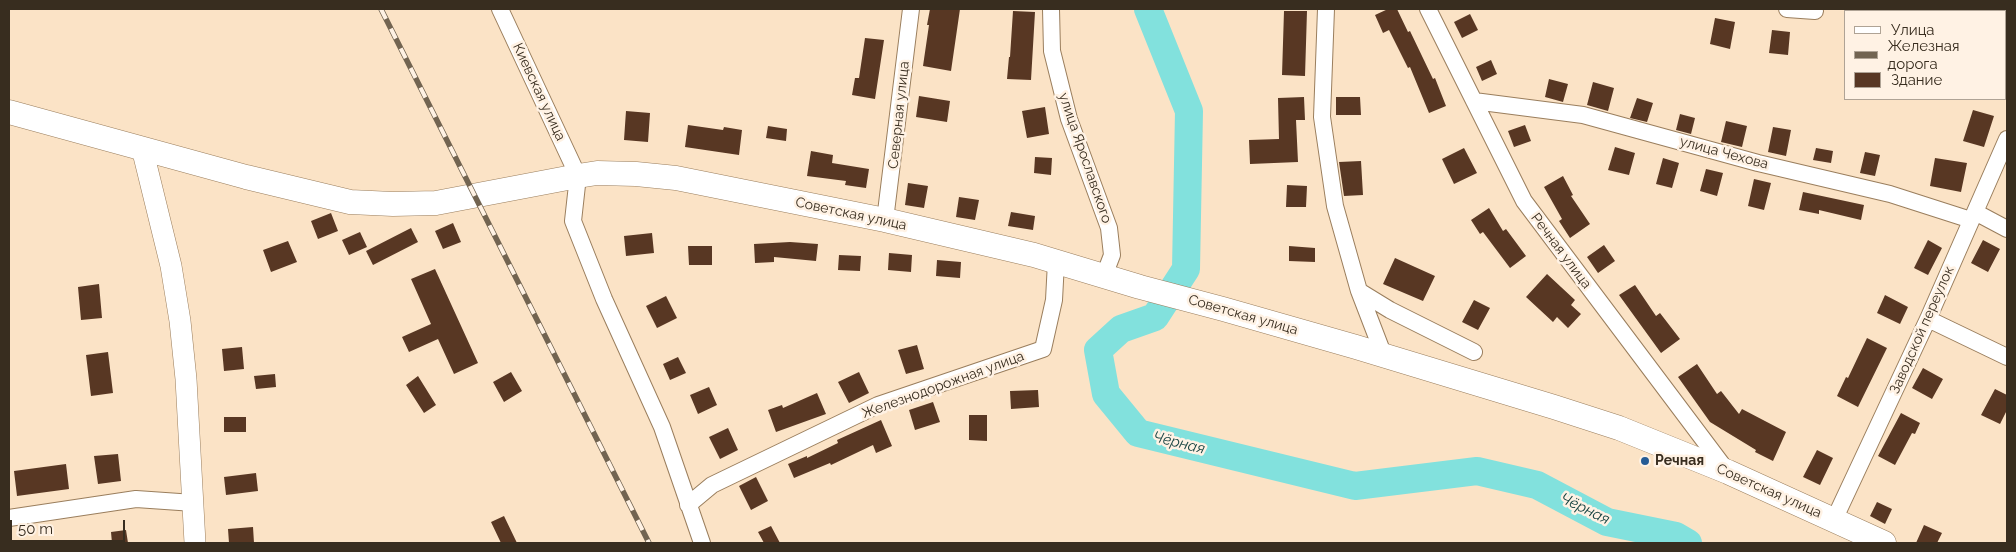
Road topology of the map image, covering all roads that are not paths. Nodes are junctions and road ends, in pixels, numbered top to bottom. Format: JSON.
{"nodes":[{"id":1,"x":500,"y":9,"type":"edge"},
{"id":2,"x":911,"y":9,"type":"edge"},
{"id":3,"x":1051,"y":9,"type":"edge"},
{"id":4,"x":1326,"y":9,"type":"edge"},
{"id":5,"x":1428,"y":9,"type":"edge"},
{"id":6,"x":1787,"y":9,"type":"edge"},
{"id":7,"x":1815,"y":12,"type":"dead end"},
{"id":8,"x":1474,"y":101,"type":"junction"},
{"id":9,"x":9,"y":112,"type":"edge"},
{"id":10,"x":2007,"y":139,"type":"edge"},
{"id":11,"x":142,"y":148,"type":"junction"},
{"id":12,"x":578,"y":176,"type":"junction"},
{"id":13,"x":1973,"y":216,"type":"junction"},
{"id":14,"x":885,"y":220,"type":"junction"},
{"id":15,"x":2007,"y":228,"type":"edge"},
{"id":16,"x":1056,"y":262,"type":"junction"},
{"id":17,"x":1104,"y":276,"type":"junction"},
{"id":18,"x":1359,"y":291,"type":"junction"},
{"id":19,"x":1928,"y":319,"type":"junction"},
{"id":20,"x":1474,"y":352,"type":"dead end"},
{"id":21,"x":1384,"y":356,"type":"junction"},
{"id":22,"x":2007,"y":357,"type":"edge"},
{"id":23,"x":1728,"y":472,"type":"junction"},
{"id":24,"x":194,"y":503,"type":"junction"},
{"id":25,"x":688,"y":506,"type":"junction"},
{"id":26,"x":9,"y":518,"type":"edge"},
{"id":27,"x":1834,"y":520,"type":"junction"},
{"id":28,"x":195,"y":543,"type":"edge"},
{"id":29,"x":702,"y":543,"type":"edge"},
{"id":30,"x":1884,"y":543,"type":"edge"}],
"edges":[{"from":1,"to":12,"type":"street","name":"Киевская улица"},
{"from":2,"to":14,"type":"street","name":"Северная улица"},
{"from":3,"to":17,"type":"street","name":"улица Ярославского"},
{"from":4,"to":18,"type":"street"},
{"from":5,"to":8,"type":"street","name":"Речная улица"},
{"from":6,"to":7,"type":"street"},
{"from":8,"to":13,"type":"street","name":"улица Чехова"},
{"from":8,"to":23,"type":"street","name":"Речная улица"},
{"from":9,"to":11,"type":"main road","name":"Советская улица"},
{"from":10,"to":13,"type":"street","name":"Заводской переулок"},
{"from":11,"to":12,"type":"main road","name":"Советская улица"},
{"from":11,"to":24,"type":"street"},
{"from":12,"to":14,"type":"main road","name":"Советская улица"},
{"from":12,"to":25,"type":"street"},
{"from":13,"to":15,"type":"street","name":"улица Чехова"},
{"from":13,"to":19,"type":"street","name":"Заводской переулок"},
{"from":14,"to":16,"type":"main road","name":"Советская улица"},
{"from":16,"to":17,"type":"main road","name":"Советская улица"},
{"from":16,"to":25,"type":"street","name":"Железнодорожная улица"},
{"from":17,"to":21,"type":"main road","name":"Советская улица"},
{"from":18,"to":20,"type":"street"},
{"from":18,"to":21,"type":"street"},
{"from":19,"to":22,"type":"street"},
{"from":19,"to":27,"type":"street","name":"Заводской переулок"},
{"from":21,"to":23,"type":"main road","name":"Советская улица"},
{"from":23,"to":27,"type":"main road","name":"Советская улица"},
{"from":24,"to":26,"type":"street"},
{"from":24,"to":28,"type":"street"},
{"from":25,"to":29,"type":"street"},
{"from":27,"to":30,"type":"main road","name":"Советская улица"}]}
